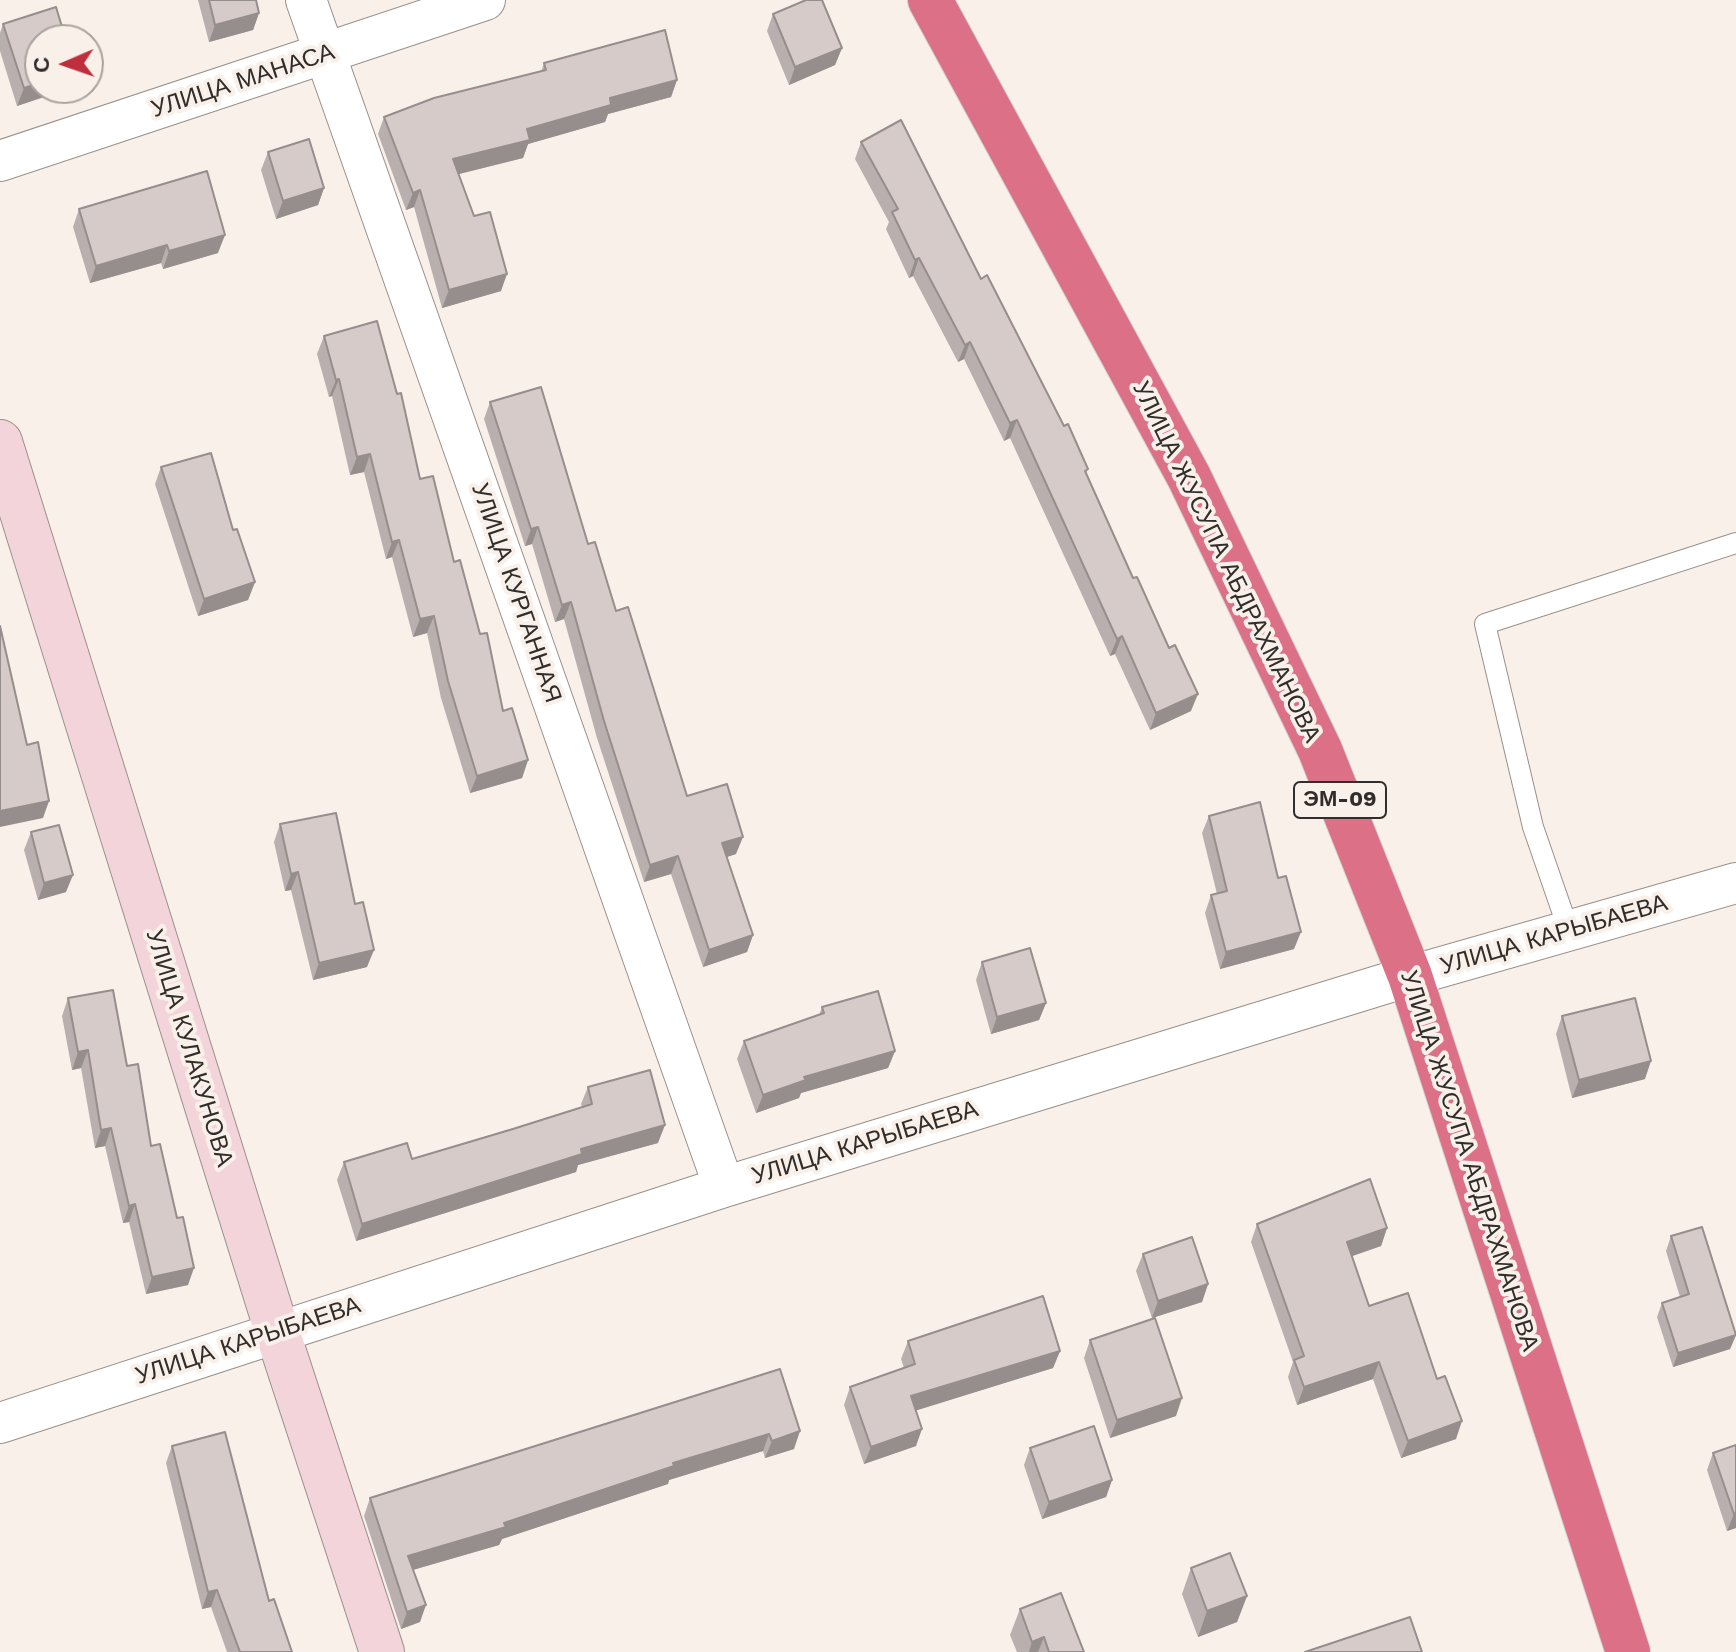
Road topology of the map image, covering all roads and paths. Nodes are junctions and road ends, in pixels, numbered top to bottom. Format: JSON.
{"nodes":[{"id":1,"x":306,"y":0,"type":"edge"},
{"id":2,"x":485,"y":0,"type":"edge"},
{"id":3,"x":930,"y":0,"type":"edge"},
{"id":4,"x":326,"y":53,"type":"junction"},
{"id":5,"x":0,"y":161,"type":"edge"},
{"id":6,"x":0,"y":442,"type":"edge"},
{"id":7,"x":1736,"y":543,"type":"edge"},
{"id":8,"x":1736,"y":883,"type":"edge"},
{"id":9,"x":1569,"y":931,"type":"junction"},
{"id":10,"x":1410,"y":976,"type":"junction"},
{"id":11,"x":724,"y":1187,"type":"junction"},
{"id":12,"x":277,"y":1331,"type":"junction"},
{"id":13,"x":0,"y":1423,"type":"edge"},
{"id":14,"x":382,"y":1652,"type":"edge"},
{"id":15,"x":1628,"y":1652,"type":"edge"}],
"edges":[{"from":1,"to":4,"type":"street","name":"УЛИЦА КУРГАННАЯ"},
{"from":2,"to":4,"type":"street","name":"УЛИЦА МАНАСА"},
{"from":3,"to":10,"type":"highway","name":"УЛИЦА ЖУСУПА АБДРАХМАНОВА","number":"ЭМ-09"},
{"from":4,"to":5,"type":"street","name":"УЛИЦА МАНАСА"},
{"from":4,"to":11,"type":"street","name":"УЛИЦА КУРГАННАЯ"},
{"from":6,"to":12,"type":"street","name":"УЛИЦА КУЛАКУНОВА"},
{"from":7,"to":9,"type":"lane"},
{"from":8,"to":9,"type":"street","name":"УЛИЦА КАРЫБАЕВА"},
{"from":9,"to":10,"type":"street","name":"УЛИЦА КАРЫБАЕВА"},
{"from":10,"to":11,"type":"street","name":"УЛИЦА КАРЫБАЕВА"},
{"from":10,"to":15,"type":"highway","name":"УЛИЦА ЖУСУПА АБДРАХМАНОВА","number":"ЭМ-09"},
{"from":11,"to":12,"type":"street","name":"УЛИЦА КАРЫБАЕВА"},
{"from":12,"to":13,"type":"street","name":"УЛИЦА КАРЫБАЕВА"},
{"from":12,"to":14,"type":"street","name":"УЛИЦА КУЛАКУНОВА"}]}
